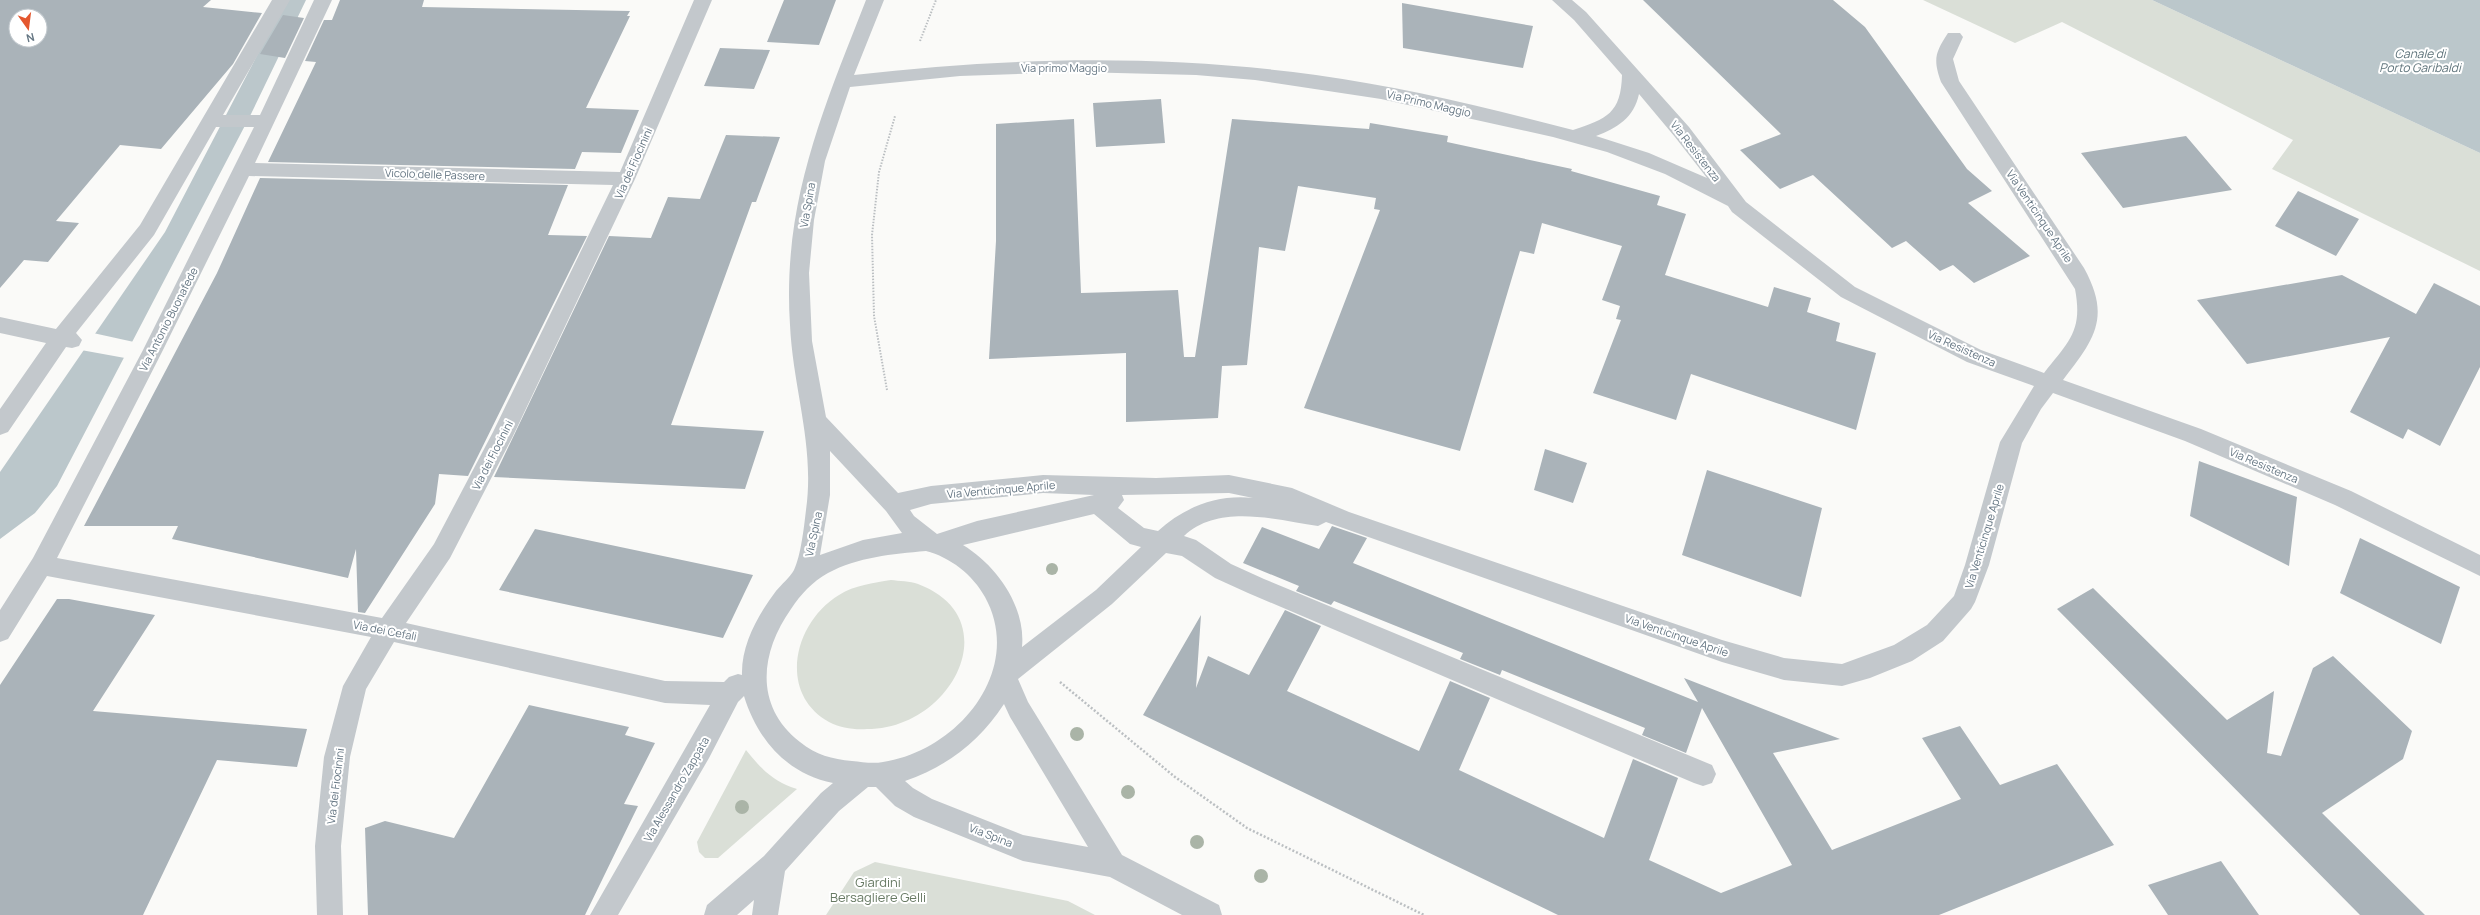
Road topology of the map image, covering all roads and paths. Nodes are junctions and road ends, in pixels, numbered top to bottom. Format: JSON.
{"nodes":[{"id":1,"x":281,"y":0,"type":"edge"},
{"id":2,"x":323,"y":0,"type":"edge"},
{"id":3,"x":702,"y":0,"type":"edge"},
{"id":4,"x":875,"y":0,"type":"edge"},
{"id":5,"x":936,"y":0,"type":"edge"},
{"id":6,"x":1561,"y":0,"type":"edge"},
{"id":7,"x":1954,"y":37,"type":"dead end"},
{"id":8,"x":918,"y":47,"type":"dead end"},
{"id":9,"x":1631,"y":73,"type":"junction"},
{"id":10,"x":1286,"y":78,"type":"joint"},
{"id":11,"x":843,"y":82,"type":"junction"},
{"id":12,"x":895,"y":116,"type":"dead end"},
{"id":13,"x":216,"y":121,"type":"junction"},
{"id":14,"x":259,"y":121,"type":"junction"},
{"id":15,"x":1571,"y":137,"type":"junction"},
{"id":16,"x":244,"y":169,"type":"junction"},
{"id":17,"x":626,"y":179,"type":"junction"},
{"id":18,"x":1739,"y":207,"type":"junction"},
{"id":19,"x":0,"y":325,"type":"edge"},
{"id":20,"x":67,"y":339,"type":"junction"},
{"id":21,"x":2049,"y":383,"type":"junction"},
{"id":22,"x":887,"y":390,"type":"dead end"},
{"id":23,"x":814,"y":419,"type":"junction"},
{"id":24,"x":0,"y":426,"type":"edge"},
{"id":25,"x":1156,"y":487,"type":"junction"},
{"id":26,"x":894,"y":504,"type":"junction"},
{"id":27,"x":1099,"y":504,"type":"junction"},
{"id":28,"x":1342,"y":519,"type":"junction"},
{"id":29,"x":932,"y":542,"type":"junction"},
{"id":30,"x":1160,"y":543,"type":"junction"},
{"id":31,"x":41,"y":565,"type":"junction"},
{"id":32,"x":2480,"y":566,"type":"edge"},
{"id":33,"x":804,"y":576,"type":"junction"},
{"id":34,"x":388,"y":630,"type":"junction"},
{"id":35,"x":0,"y":631,"type":"edge"},
{"id":36,"x":1038,"y":648,"type":"junction"},
{"id":37,"x":753,"y":667,"type":"junction"},
{"id":38,"x":1006,"y":675,"type":"junction"},
{"id":39,"x":729,"y":694,"type":"junction"},
{"id":40,"x":1703,"y":774,"type":"dead end"},
{"id":41,"x":873,"y":775,"type":"junction"},
{"id":42,"x":1113,"y":864,"type":"junction"},
{"id":43,"x":773,"y":865,"type":"junction"},
{"id":44,"x":330,"y":915,"type":"edge"},
{"id":45,"x":603,"y":915,"type":"edge"},
{"id":46,"x":717,"y":915,"type":"edge"},
{"id":47,"x":765,"y":915,"type":"edge"},
{"id":48,"x":1210,"y":915,"type":"edge"},
{"id":49,"x":1424,"y":915,"type":"edge"}],
"edges":[{"from":1,"to":13,"type":"street"},
{"from":2,"to":14,"type":"street","name":"Via Antonio Buonafede"},
{"from":3,"to":17,"type":"street","name":"Via dei Fiocinini"},
{"from":4,"to":11,"type":"street","name":"Via Spina"},
{"from":5,"to":8,"type":"path"},
{"from":6,"to":9,"type":"street","name":"Via Resistenza"},
{"from":7,"to":21,"type":"street","name":"Via Venticinque Aprile"},
{"from":9,"to":15,"type":"street"},
{"from":9,"to":18,"type":"street","name":"Via Resistenza"},
{"from":10,"to":11,"type":"street","name":"Via primo Maggio"},
{"from":10,"to":15,"type":"street","name":"Via Primo Maggio"},
{"from":11,"to":23,"type":"street","name":"Via Spina"},
{"from":12,"to":22,"type":"path"},
{"from":13,"to":14,"type":"street"},
{"from":13,"to":20,"type":"street"},
{"from":14,"to":16,"type":"street","name":"Via Antonio Buonafede"},
{"from":15,"to":18,"type":"street","name":"Via Primo Maggio"},
{"from":16,"to":17,"type":"street","name":"Vicolo delle Passere"},
{"from":16,"to":31,"type":"street","name":"Via Antonio Buonafede"},
{"from":17,"to":34,"type":"street","name":"Via dei Fiocinini"},
{"from":18,"to":21,"type":"street","name":"Via Resistenza"},
{"from":19,"to":20,"type":"street"},
{"from":20,"to":24,"type":"street"},
{"from":21,"to":28,"type":"street","name":"Via Venticinque Aprile"},
{"from":21,"to":32,"type":"street","name":"Via Resistenza"},
{"from":23,"to":26,"type":"street"},
{"from":23,"to":33,"type":"street","name":"Via Spina"},
{"from":25,"to":26,"type":"street","name":"Via Venticinque Aprile"},
{"from":25,"to":27,"type":"street","name":"Via Venticinque Aprile"},
{"from":25,"to":28,"type":"street","name":"Via Venticinque Aprile"},
{"from":26,"to":29,"type":"street"},
{"from":27,"to":29,"type":"street","name":"Via Venticinque Aprile"},
{"from":27,"to":30,"type":"street"},
{"from":28,"to":30,"type":"street","name":"Via Venticinque Aprile"},
{"from":29,"to":33,"type":"street","name":"Via Venticinque Aprile"},
{"from":29,"to":38,"type":"street"},
{"from":30,"to":36,"type":"street","name":"Via Venticinque Aprile"},
{"from":30,"to":40,"type":"street"},
{"from":31,"to":34,"type":"street","name":"Via dei Cefali"},
{"from":31,"to":35,"type":"street","name":"Via Antonio Buonafede"},
{"from":33,"to":37,"type":"street"},
{"from":34,"to":39,"type":"street","name":"Via dei Cefali"},
{"from":34,"to":44,"type":"street","name":"Via dei Fiocinini"},
{"from":36,"to":38,"type":"street","name":"Via Venticinque Aprile"},
{"from":36,"to":49,"type":"path"},
{"from":37,"to":39,"type":"street","name":"Via Alessandro Zappata"},
{"from":37,"to":41,"type":"street"},
{"from":38,"to":41,"type":"street"},
{"from":38,"to":42,"type":"street"},
{"from":39,"to":45,"type":"street","name":"Via Alessandro Zappata"},
{"from":41,"to":42,"type":"street","name":"Via Spina"},
{"from":41,"to":43,"type":"street"},
{"from":42,"to":48,"type":"street","name":"Via Spina"},
{"from":43,"to":46,"type":"street"},
{"from":43,"to":47,"type":"street"}]}
